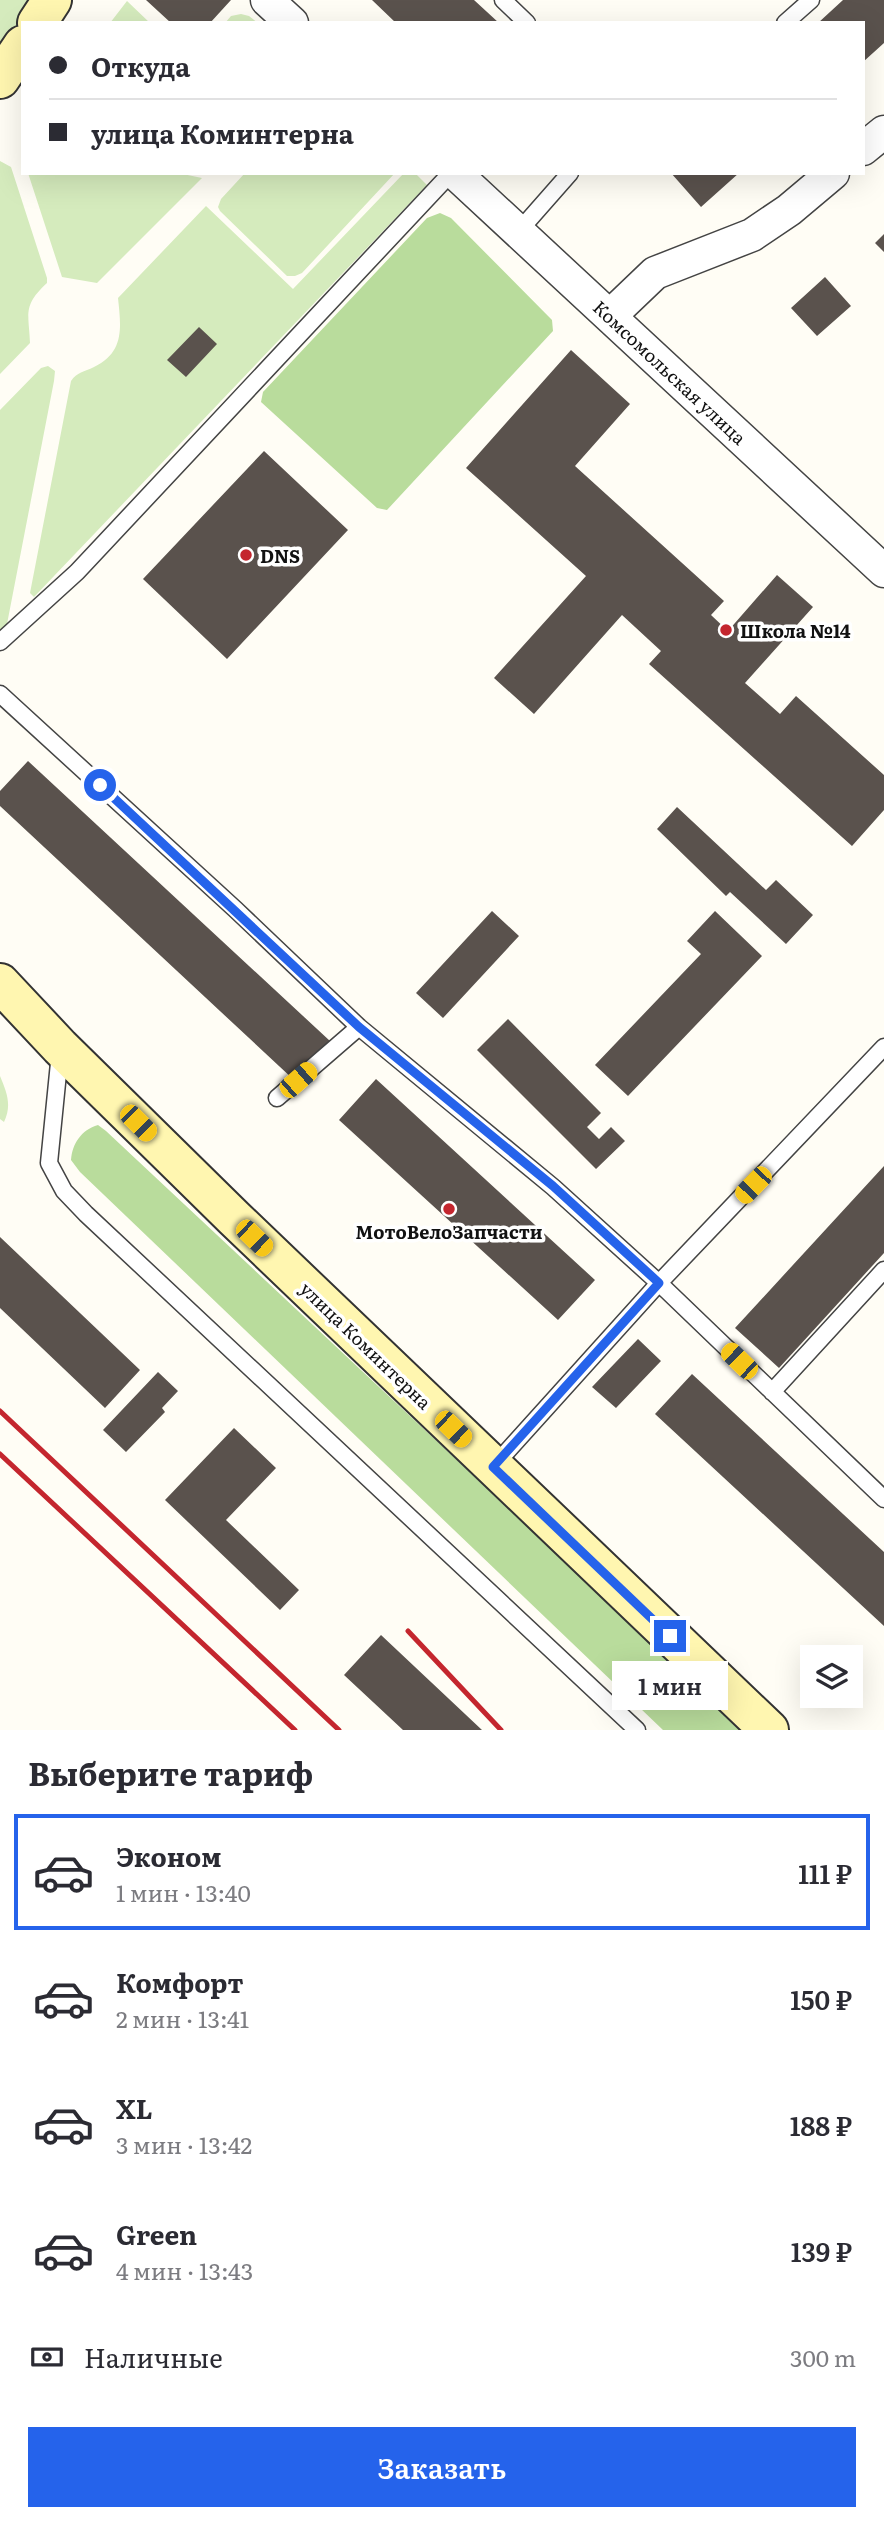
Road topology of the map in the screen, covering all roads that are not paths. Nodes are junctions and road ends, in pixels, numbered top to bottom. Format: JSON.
{"nodes":[{"id":1,"x":52,"y":0,"type":"edge"},
{"id":2,"x":267,"y":0,"type":"edge"},
{"id":3,"x":503,"y":0,"type":"edge"},
{"id":4,"x":811,"y":0,"type":"edge"},
{"id":5,"x":38,"y":21,"type":"edge"},
{"id":6,"x":290,"y":21,"type":"edge"},
{"id":7,"x":525,"y":21,"type":"edge"},
{"id":8,"x":787,"y":21,"type":"edge"},
{"id":9,"x":21,"y":48,"type":"edge"},
{"id":10,"x":0,"y":79,"type":"edge"},
{"id":11,"x":884,"y":132,"type":"edge"},
{"id":12,"x":865,"y":147,"type":"edge"},
{"id":13,"x":451,"y":175,"type":"edge"},
{"id":14,"x":455,"y":175,"type":"edge"},
{"id":15,"x":568,"y":175,"type":"edge"},
{"id":16,"x":831,"y":175,"type":"edge"},
{"id":17,"x":519,"y":231,"type":"junction"},
{"id":18,"x":610,"y":316,"type":"junction"},
{"id":19,"x":884,"y":571,"type":"edge"},
{"id":20,"x":0,"y":642,"type":"edge"},
{"id":21,"x":0,"y":694,"type":"edge"},
{"id":22,"x":0,"y":983,"type":"edge"},
{"id":23,"x":359,"y":1027,"type":"junction"},
{"id":24,"x":60,"y":1047,"type":"junction"},
{"id":25,"x":884,"y":1047,"type":"edge"},
{"id":26,"x":277,"y":1098,"type":"dead end"},
{"id":27,"x":884,"y":1269,"type":"edge"},
{"id":28,"x":659,"y":1283,"type":"junction"},
{"id":29,"x":772,"y":1392,"type":"junction"},
{"id":30,"x":493,"y":1467,"type":"junction"},
{"id":31,"x":884,"y":1499,"type":"edge"},
{"id":32,"x":637,"y":1730,"type":"edge"},
{"id":33,"x":769,"y":1730,"type":"edge"}],
"edges":[{"from":1,"to":5,"type":"street"},
{"from":2,"to":6,"type":"street"},
{"from":3,"to":7,"type":"lane"},
{"from":4,"to":8,"type":"lane"},
{"from":9,"to":10,"type":"street"},
{"from":11,"to":12,"type":"street"},
{"from":13,"to":20,"type":"lane"},
{"from":14,"to":17,"type":"street","name":"Комсомольская улица"},
{"from":15,"to":17,"type":"lane"},
{"from":16,"to":18,"type":"street"},
{"from":17,"to":18,"type":"street","name":"Комсомольская улица"},
{"from":18,"to":19,"type":"street","name":"Комсомольская улица"},
{"from":21,"to":23,"type":"lane"},
{"from":22,"to":24,"type":"street","name":"улица Коминтерна"},
{"from":23,"to":26,"type":"lane"},
{"from":23,"to":28,"type":"lane"},
{"from":24,"to":30,"type":"street","name":"улица Коминтерна"},
{"from":24,"to":32,"type":"lane"},
{"from":25,"to":28,"type":"lane"},
{"from":27,"to":29,"type":"lane"},
{"from":28,"to":29,"type":"lane"},
{"from":28,"to":30,"type":"lane"},
{"from":29,"to":31,"type":"lane"},
{"from":30,"to":33,"type":"street","name":"улица Коминтерна"}]}
